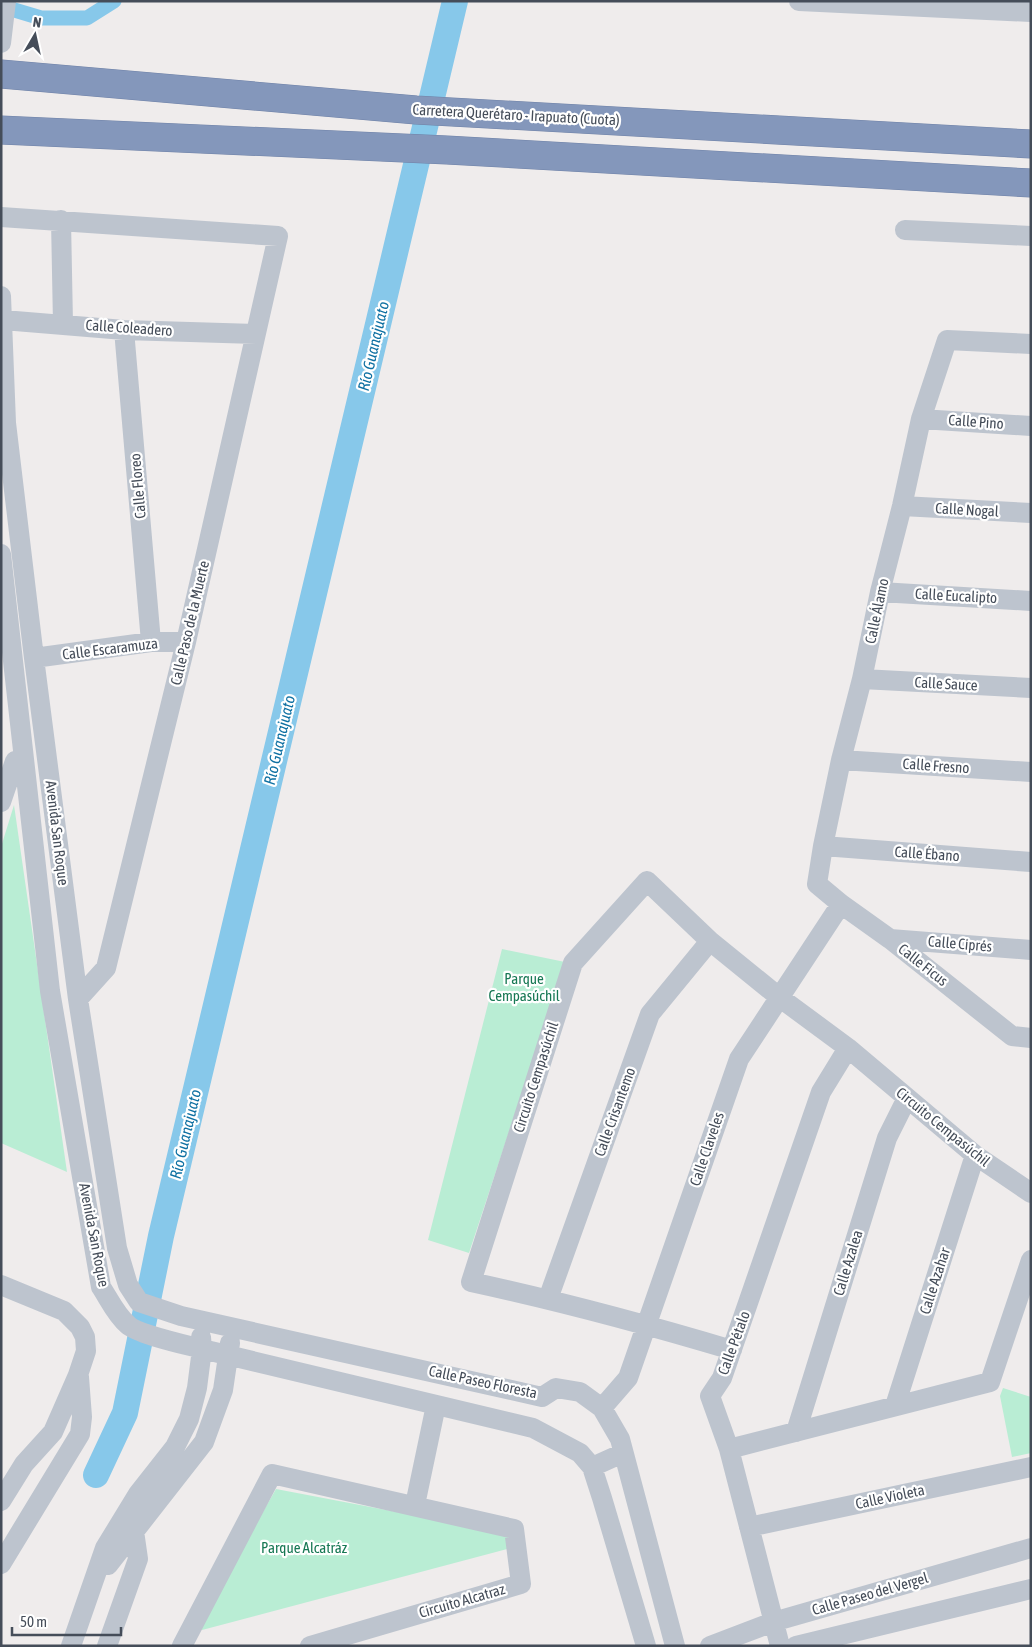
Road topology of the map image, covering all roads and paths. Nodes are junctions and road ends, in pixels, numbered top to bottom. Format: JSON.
{"nodes":[{"id":1,"x":6,"y":1,"type":"edge"},
{"id":2,"x":799,"y":1,"type":"edge"},
{"id":3,"x":1031,"y":12,"type":"edge"},
{"id":4,"x":1,"y":43,"type":"edge"},
{"id":5,"x":14,"y":76,"type":"edge"},
{"id":6,"x":9,"y":130,"type":"edge"},
{"id":7,"x":1031,"y":144,"type":"edge"},
{"id":8,"x":1031,"y":183,"type":"edge"},
{"id":9,"x":1,"y":217,"type":"edge"},
{"id":10,"x":61,"y":220,"type":"junction"},
{"id":11,"x":905,"y":230,"type":"dead end"},
{"id":12,"x":1031,"y":236,"type":"edge"},
{"id":13,"x":1,"y":296,"type":"edge"},
{"id":14,"x":3,"y":320,"type":"junction"},
{"id":15,"x":63,"y":324,"type":"junction"},
{"id":16,"x":124,"y":330,"type":"junction"},
{"id":17,"x":256,"y":334,"type":"junction"},
{"id":18,"x":1031,"y":344,"type":"edge"},
{"id":19,"x":920,"y":419,"type":"junction"},
{"id":20,"x":4,"y":423,"type":"edge"},
{"id":21,"x":1031,"y":426,"type":"edge"},
{"id":22,"x":902,"y":506,"type":"junction"},
{"id":23,"x":1031,"y":514,"type":"edge"},
{"id":24,"x":1,"y":554,"type":"edge"},
{"id":25,"x":880,"y":592,"type":"junction"},
{"id":26,"x":1031,"y":601,"type":"edge"},
{"id":27,"x":151,"y":642,"type":"junction"},
{"id":28,"x":186,"y":642,"type":"junction"},
{"id":29,"x":7,"y":647,"type":"edge"},
{"id":30,"x":34,"y":658,"type":"junction"},
{"id":31,"x":862,"y":679,"type":"junction"},
{"id":32,"x":1031,"y":688,"type":"edge"},
{"id":33,"x":14,"y":760,"type":"edge"},
{"id":34,"x":841,"y":760,"type":"junction"},
{"id":35,"x":1031,"y":772,"type":"edge"},
{"id":36,"x":1,"y":802,"type":"edge"},
{"id":37,"x":823,"y":846,"type":"junction"},
{"id":38,"x":1031,"y":862,"type":"edge"},
{"id":39,"x":817,"y":884,"type":"joint"},
{"id":40,"x":841,"y":904,"type":"junction"},
{"id":41,"x":890,"y":938,"type":"junction"},
{"id":42,"x":710,"y":941,"type":"junction"},
{"id":43,"x":1031,"y":950,"type":"edge"},
{"id":44,"x":779,"y":997,"type":"junction"},
{"id":45,"x":78,"y":999,"type":"junction"},
{"id":46,"x":1031,"y":1038,"type":"edge"},
{"id":47,"x":848,"y":1048,"type":"junction"},
{"id":48,"x":907,"y":1098,"type":"junction"},
{"id":49,"x":975,"y":1156,"type":"junction"},
{"id":50,"x":1031,"y":1193,"type":"edge"},
{"id":51,"x":1031,"y":1260,"type":"edge"},
{"id":52,"x":1,"y":1285,"type":"edge"},
{"id":53,"x":548,"y":1299,"type":"junction"},
{"id":54,"x":190,"y":1318,"type":"junction"},
{"id":55,"x":646,"y":1324,"type":"junction"},
{"id":56,"x":233,"y":1326,"type":"junction"},
{"id":57,"x":170,"y":1341,"type":"junction"},
{"id":58,"x":202,"y":1349,"type":"junction"},
{"id":59,"x":732,"y":1350,"type":"junction"},
{"id":60,"x":228,"y":1355,"type":"junction"},
{"id":61,"x":78,"y":1375,"type":"junction"},
{"id":62,"x":197,"y":1388,"type":"junction"},
{"id":63,"x":542,"y":1396,"type":"junction"},
{"id":64,"x":436,"y":1405,"type":"junction"},
{"id":65,"x":895,"y":1406,"type":"junction"},
{"id":66,"x":602,"y":1408,"type":"junction"},
{"id":67,"x":533,"y":1428,"type":"junction"},
{"id":68,"x":796,"y":1432,"type":"junction"},
{"id":69,"x":729,"y":1449,"type":"junction"},
{"id":70,"x":623,"y":1453,"type":"junction"},
{"id":71,"x":24,"y":1464,"type":"junction"},
{"id":72,"x":592,"y":1467,"type":"junction"},
{"id":73,"x":1031,"y":1467,"type":"edge"},
{"id":74,"x":1,"y":1474,"type":"edge"},
{"id":75,"x":1,"y":1501,"type":"edge"},
{"id":76,"x":415,"y":1505,"type":"junction"},
{"id":77,"x":130,"y":1507,"type":"junction"},
{"id":78,"x":749,"y":1526,"type":"junction"},
{"id":79,"x":134,"y":1530,"type":"junction"},
{"id":80,"x":1031,"y":1548,"type":"edge"},
{"id":81,"x":1,"y":1564,"type":"edge"},
{"id":82,"x":1031,"y":1589,"type":"edge"},
{"id":83,"x":87,"y":1596,"type":"junction"},
{"id":84,"x":773,"y":1622,"type":"junction"},
{"id":85,"x":70,"y":1646,"type":"edge"},
{"id":86,"x":107,"y":1646,"type":"edge"},
{"id":87,"x":182,"y":1646,"type":"edge"},
{"id":88,"x":310,"y":1646,"type":"edge"},
{"id":89,"x":646,"y":1646,"type":"edge"},
{"id":90,"x":675,"y":1646,"type":"edge"},
{"id":91,"x":710,"y":1646,"type":"edge"},
{"id":92,"x":780,"y":1646,"type":"edge"},
{"id":93,"x":796,"y":1646,"type":"edge"}],
"edges":[{"from":1,"to":4,"type":"street"},
{"from":2,"to":3,"type":"street"},
{"from":5,"to":7,"type":"highway","name":"Carretera Querétaro - Irapuato (Cuota)"},
{"from":6,"to":8,"type":"highway"},
{"from":9,"to":10,"type":"street"},
{"from":10,"to":15,"type":"street"},
{"from":10,"to":17,"type":"street","name":"Calle Paso de la Muerte"},
{"from":11,"to":12,"type":"street"},
{"from":13,"to":14,"type":"street","name":"Avenida San Roque"},
{"from":14,"to":15,"type":"street","name":"Calle Coleadero"},
{"from":14,"to":20,"type":"street","name":"Avenida San Roque"},
{"from":15,"to":16,"type":"street","name":"Calle Coleadero"},
{"from":16,"to":17,"type":"street","name":"Calle Coleadero"},
{"from":16,"to":27,"type":"street","name":"Calle Floreo"},
{"from":17,"to":28,"type":"street","name":"Calle Paso de la Muerte"},
{"from":18,"to":19,"type":"street","name":"Calle Álamo"},
{"from":19,"to":21,"type":"street","name":"Calle Pino"},
{"from":19,"to":22,"type":"street","name":"Calle Álamo"},
{"from":20,"to":30,"type":"street","name":"Avenida San Roque"},
{"from":22,"to":23,"type":"street","name":"Calle Nogal"},
{"from":22,"to":25,"type":"street","name":"Calle Álamo"},
{"from":24,"to":29,"type":"street","name":"Avenida San Roque"},
{"from":25,"to":26,"type":"street","name":"Calle Eucalipto"},
{"from":25,"to":31,"type":"street","name":"Calle Álamo"},
{"from":27,"to":28,"type":"street","name":"Calle Escaramuza"},
{"from":27,"to":30,"type":"street","name":"Calle Escaramuza"},
{"from":28,"to":45,"type":"street","name":"Calle Paso de la Muerte"},
{"from":29,"to":33,"type":"street","name":"Avenida San Roque"},
{"from":30,"to":45,"type":"street","name":"Avenida San Roque"},
{"from":31,"to":32,"type":"street","name":"Calle Sauce"},
{"from":31,"to":34,"type":"street","name":"Calle Álamo"},
{"from":33,"to":36,"type":"street"},
{"from":33,"to":57,"type":"street","name":"Avenida San Roque"},
{"from":34,"to":35,"type":"street","name":"Calle Fresno"},
{"from":34,"to":37,"type":"street","name":"Calle Álamo"},
{"from":37,"to":38,"type":"street","name":"Calle Ébano"},
{"from":37,"to":39,"type":"street","name":"Calle Álamo"},
{"from":39,"to":40,"type":"street","name":"Calle Ficus"},
{"from":40,"to":41,"type":"street","name":"Calle Ficus"},
{"from":40,"to":44,"type":"street","name":"Calle Claveles"},
{"from":41,"to":43,"type":"street","name":"Calle Ciprés"},
{"from":41,"to":46,"type":"street","name":"Calle Ficus"},
{"from":42,"to":44,"type":"street","name":"Circuito Cempasúchil"},
{"from":42,"to":53,"type":"street","name":"Calle Crisantemo"},
{"from":42,"to":53,"type":"street","name":"Circuito Cempasúchil"},
{"from":44,"to":47,"type":"street","name":"Circuito Cempasúchil"},
{"from":44,"to":55,"type":"street","name":"Calle Claveles"},
{"from":45,"to":54,"type":"street","name":"Avenida San Roque"},
{"from":47,"to":48,"type":"street","name":"Circuito Cempasúchil"},
{"from":47,"to":59,"type":"street","name":"Calle Pétalo"},
{"from":48,"to":49,"type":"street","name":"Circuito Cempasúchil"},
{"from":48,"to":68,"type":"street","name":"Calle Azalea"},
{"from":49,"to":50,"type":"street","name":"Circuito Cempasúchil"},
{"from":49,"to":65,"type":"street","name":"Calle Azahar"},
{"from":51,"to":65,"type":"street"},
{"from":52,"to":61,"type":"street"},
{"from":53,"to":55,"type":"street","name":"Circuito Cempasúchil"},
{"from":54,"to":56,"type":"street","name":"Avenida San Roque"},
{"from":54,"to":58,"type":"street"},
{"from":55,"to":59,"type":"street","name":"Circuito Cempasúchil"},
{"from":55,"to":66,"type":"street","name":"Calle Claveles"},
{"from":56,"to":60,"type":"street"},
{"from":56,"to":63,"type":"street","name":"Calle Paseo Floresta"},
{"from":57,"to":58,"type":"street","name":"Avenida San Roque"},
{"from":57,"to":62,"type":"street"},
{"from":58,"to":60,"type":"street","name":"Avenida San Roque"},
{"from":58,"to":62,"type":"street"},
{"from":59,"to":69,"type":"street","name":"Calle Pétalo"},
{"from":60,"to":64,"type":"street"},
{"from":60,"to":79,"type":"street"},
{"from":61,"to":71,"type":"street"},
{"from":61,"to":81,"type":"street"},
{"from":62,"to":77,"type":"street"},
{"from":63,"to":66,"type":"street","name":"Calle Paseo Floresta"},
{"from":63,"to":67,"type":"street"},
{"from":64,"to":67,"type":"street"},
{"from":64,"to":76,"type":"street"},
{"from":65,"to":68,"type":"street"},
{"from":66,"to":70,"type":"street","name":"Calle Paseo Floresta"},
{"from":67,"to":72,"type":"street"},
{"from":68,"to":69,"type":"street"},
{"from":69,"to":78,"type":"street","name":"Calle Pétalo"},
{"from":70,"to":72,"type":"street"},
{"from":70,"to":90,"type":"street","name":"Calle Paseo Floresta"},
{"from":71,"to":74,"type":"street"},
{"from":71,"to":75,"type":"street"},
{"from":72,"to":89,"type":"street"},
{"from":73,"to":78,"type":"street","name":"Calle Violeta"},
{"from":76,"to":87,"type":"street","name":"Circuito Alcatraz"},
{"from":76,"to":88,"type":"street","name":"Circuito Alcatraz"},
{"from":77,"to":79,"type":"street"},
{"from":77,"to":83,"type":"street"},
{"from":78,"to":84,"type":"street","name":"Calle Pétalo"},
{"from":79,"to":83,"type":"street"},
{"from":79,"to":86,"type":"street"},
{"from":80,"to":84,"type":"street","name":"Calle Paseo del Vergel"},
{"from":82,"to":93,"type":"street","name":"Calle Paseo del Vergel"},
{"from":83,"to":85,"type":"street"},
{"from":84,"to":91,"type":"street","name":"Calle Paseo del Vergel"},
{"from":84,"to":92,"type":"street","name":"Calle Pétalo"}]}
